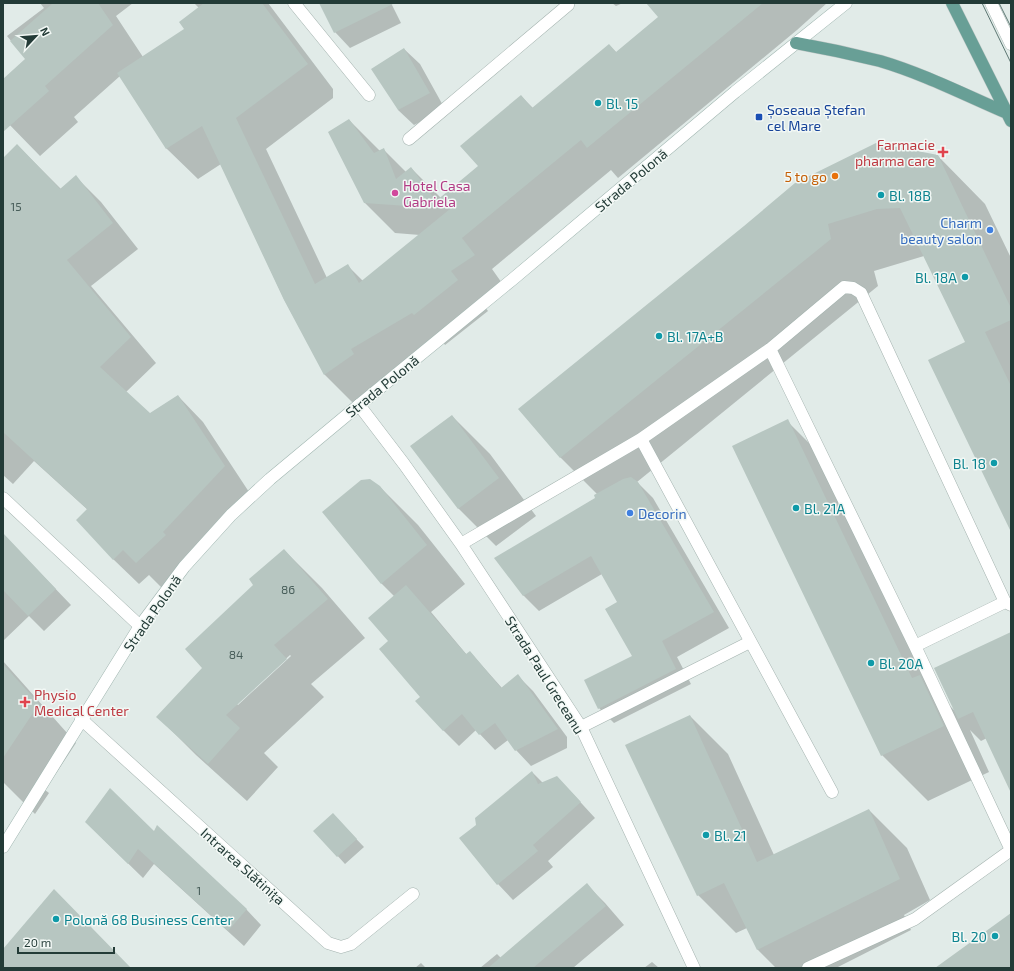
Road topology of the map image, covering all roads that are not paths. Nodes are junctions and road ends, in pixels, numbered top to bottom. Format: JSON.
{"nodes":[{"id":1,"x":294,"y":3,"type":"edge"},
{"id":2,"x":567,"y":3,"type":"edge"},
{"id":3,"x":846,"y":3,"type":"edge"},
{"id":4,"x":952,"y":3,"type":"edge"},
{"id":5,"x":991,"y":3,"type":"edge"},
{"id":6,"x":796,"y":43,"type":"junction"},
{"id":7,"x":1011,"y":44,"type":"edge"},
{"id":8,"x":368,"y":95,"type":"dead end"},
{"id":9,"x":1009,"y":117,"type":"edge"},
{"id":10,"x":409,"y":139,"type":"dead end"},
{"id":11,"x":770,"y":349,"type":"junction"},
{"id":12,"x":359,"y":404,"type":"junction"},
{"id":13,"x":641,"y":438,"type":"junction"},
{"id":14,"x":3,"y":498,"type":"edge"},
{"id":15,"x":461,"y":544,"type":"junction"},
{"id":16,"x":1008,"y":603,"type":"edge"},
{"id":17,"x":140,"y":626,"type":"junction"},
{"id":18,"x":750,"y":642,"type":"junction"},
{"id":19,"x":915,"y":646,"type":"junction"},
{"id":20,"x":81,"y":719,"type":"junction"},
{"id":21,"x":580,"y":727,"type":"junction"},
{"id":22,"x":832,"y":792,"type":"dead end"},
{"id":23,"x":3,"y":847,"type":"edge"},
{"id":24,"x":1011,"y":850,"type":"edge"},
{"id":25,"x":413,"y":894,"type":"dead end"},
{"id":26,"x":694,"y":968,"type":"edge"},
{"id":27,"x":808,"y":968,"type":"edge"}],
"edges":[{"from":1,"to":8,"type":"street"},
{"from":2,"to":10,"type":"street"},
{"from":3,"to":6,"type":"street","name":"Strada Polonă"},
{"from":4,"to":9,"type":"main road"},
{"from":5,"to":7,"type":"street"},
{"from":6,"to":9,"type":"main road"},
{"from":6,"to":12,"type":"street","name":"Strada Polonă"},
{"from":11,"to":13,"type":"street"},
{"from":11,"to":16,"type":"street"},
{"from":11,"to":19,"type":"street"},
{"from":12,"to":15,"type":"street","name":"Strada Paul Greceanu"},
{"from":12,"to":17,"type":"street","name":"Strada Polonă"},
{"from":13,"to":15,"type":"street"},
{"from":13,"to":18,"type":"street"},
{"from":14,"to":17,"type":"street"},
{"from":15,"to":21,"type":"street","name":"Strada Paul Greceanu"},
{"from":16,"to":19,"type":"street"},
{"from":17,"to":20,"type":"street","name":"Strada Polonă"},
{"from":18,"to":21,"type":"street"},
{"from":18,"to":22,"type":"street"},
{"from":19,"to":24,"type":"street"},
{"from":20,"to":23,"type":"street","name":"Strada Polonă"},
{"from":20,"to":25,"type":"street","name":"Intrarea Slătinița"},
{"from":21,"to":26,"type":"street","name":"Strada Paul Greceanu"},
{"from":24,"to":27,"type":"street"}]}
